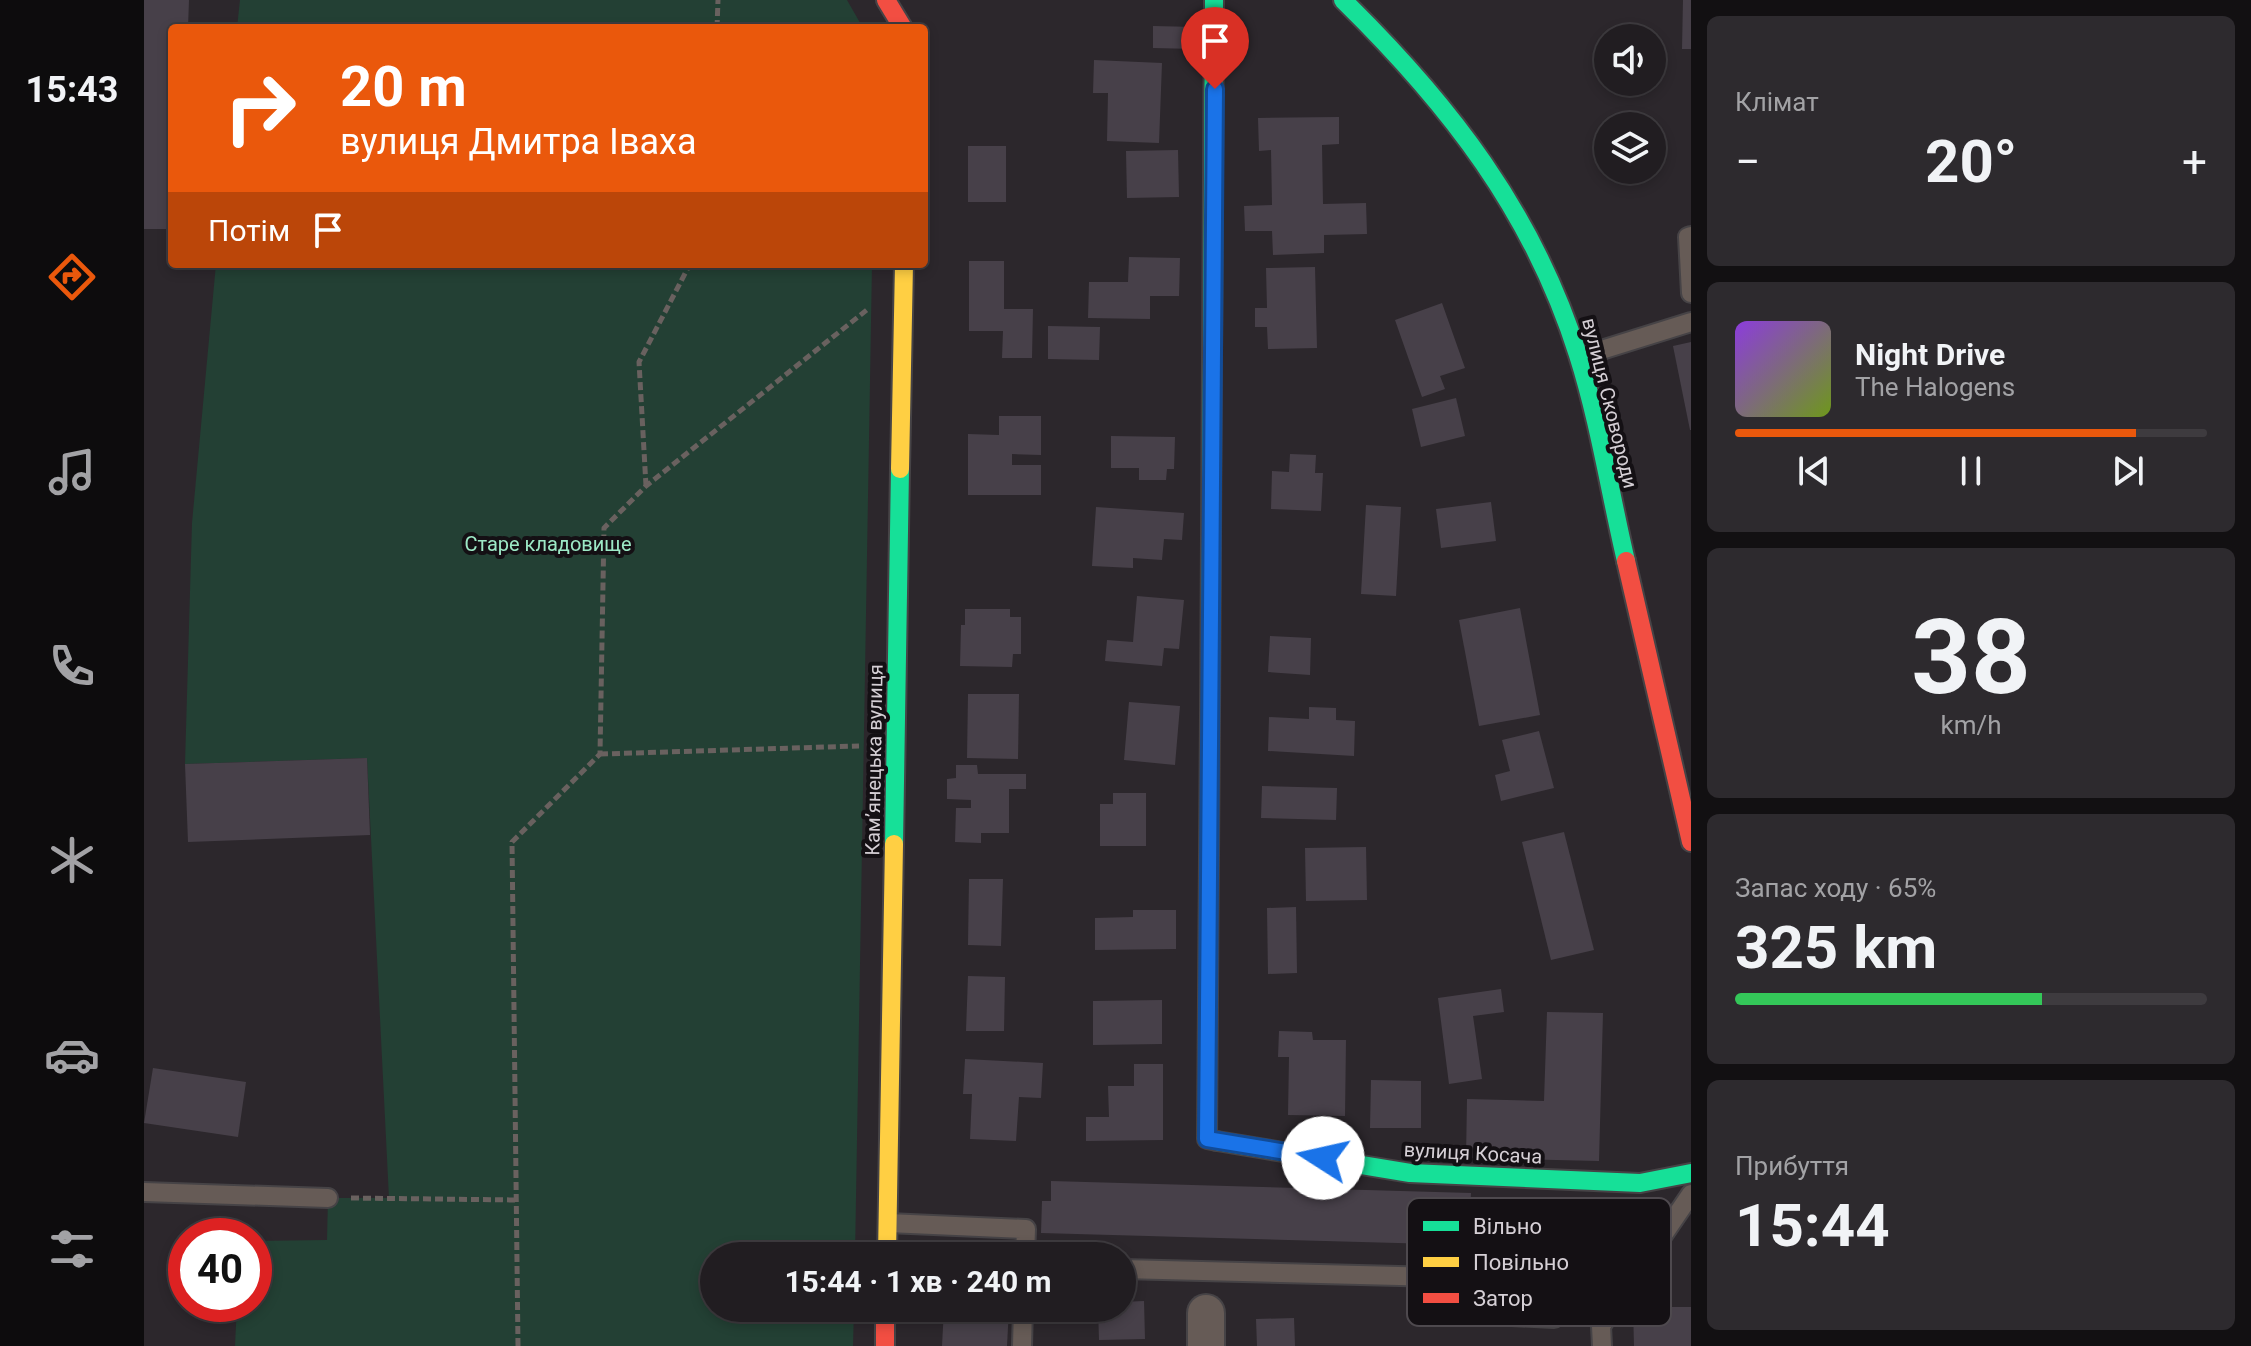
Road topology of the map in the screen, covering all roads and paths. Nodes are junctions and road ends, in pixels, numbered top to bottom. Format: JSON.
{"nodes":[{"id":1,"x":718,"y":0,"type":"edge"},
{"id":2,"x":886,"y":0,"type":"edge"},
{"id":3,"x":903,"y":0,"type":"edge"},
{"id":4,"x":1214,"y":0,"type":"edge"},
{"id":5,"x":1343,"y":0,"type":"edge"},
{"id":6,"x":1385,"y":9,"type":"dead end"},
{"id":7,"x":717,"y":24,"type":"edge"},
{"id":8,"x":901,"y":24,"type":"edge"},
{"id":9,"x":903,"y":24,"type":"edge"},
{"id":10,"x":1372,"y":28,"type":"junction"},
{"id":11,"x":1691,"y":236,"type":"edge"},
{"id":12,"x":688,"y":268,"type":"edge"},
{"id":13,"x":904,"y":268,"type":"edge"},
{"id":14,"x":1691,"y":293,"type":"edge"},
{"id":15,"x":871,"y":306,"type":"dead end"},
{"id":16,"x":1691,"y":322,"type":"edge"},
{"id":17,"x":1579,"y":357,"type":"junction"},
{"id":18,"x":646,"y":486,"type":"junction"},
{"id":19,"x":865,"y":746,"type":"dead end"},
{"id":20,"x":600,"y":754,"type":"junction"},
{"id":21,"x":1691,"y":842,"type":"edge"},
{"id":22,"x":1691,"y":1173,"type":"edge"},
{"id":23,"x":144,"y":1192,"type":"edge"},
{"id":24,"x":1691,"y":1194,"type":"edge"},
{"id":25,"x":328,"y":1198,"type":"joint"},
{"id":26,"x":518,"y":1200,"type":"junction"},
{"id":27,"x":888,"y":1223,"type":"junction"},
{"id":28,"x":1671,"y":1223,"type":"edge"},
{"id":29,"x":887,"y":1242,"type":"edge"},
{"id":30,"x":1026,"y":1242,"type":"edge"},
{"id":31,"x":1136,"y":1275,"type":"edge"},
{"id":32,"x":1407,"y":1281,"type":"edge"},
{"id":33,"x":1207,"y":1303,"type":"edge"},
{"id":34,"x":885,"y":1322,"type":"edge"},
{"id":35,"x":1023,"y":1322,"type":"edge"},
{"id":36,"x":1601,"y":1326,"type":"edge"},
{"id":37,"x":518,"y":1346,"type":"edge"},
{"id":38,"x":885,"y":1346,"type":"edge"},
{"id":39,"x":1022,"y":1346,"type":"edge"},
{"id":40,"x":1602,"y":1346,"type":"edge"}],
"edges":[{"from":1,"to":7,"type":"path"},
{"from":2,"to":8,"type":"main road"},
{"from":3,"to":9,"type":"main road"},
{"from":4,"to":22,"type":"main road","name":"вулиця Косача"},
{"from":5,"to":10,"type":"main road","name":"вулиця Сковороди"},
{"from":6,"to":10,"type":"main road"},
{"from":10,"to":17,"type":"main road","name":"вулиця Сковороди"},
{"from":11,"to":14,"type":"lane"},
{"from":12,"to":18,"type":"path"},
{"from":13,"to":27,"type":"main road","name":"Камʼянецька вулиця"},
{"from":15,"to":18,"type":"path"},
{"from":16,"to":17,"type":"lane"},
{"from":17,"to":21,"type":"main road","name":"вулиця Сковороди"},
{"from":18,"to":20,"type":"path"},
{"from":19,"to":20,"type":"path"},
{"from":20,"to":26,"type":"path"},
{"from":23,"to":25,"type":"lane"},
{"from":24,"to":28,"type":"lane"},
{"from":25,"to":26,"type":"path"},
{"from":26,"to":37,"type":"path"},
{"from":27,"to":29,"type":"main road","name":"Камʼянецька вулиця"},
{"from":27,"to":30,"type":"lane"},
{"from":31,"to":33,"type":"lane"},
{"from":32,"to":33,"type":"lane"},
{"from":34,"to":38,"type":"main road"},
{"from":35,"to":39,"type":"lane"},
{"from":36,"to":40,"type":"lane"}]}
